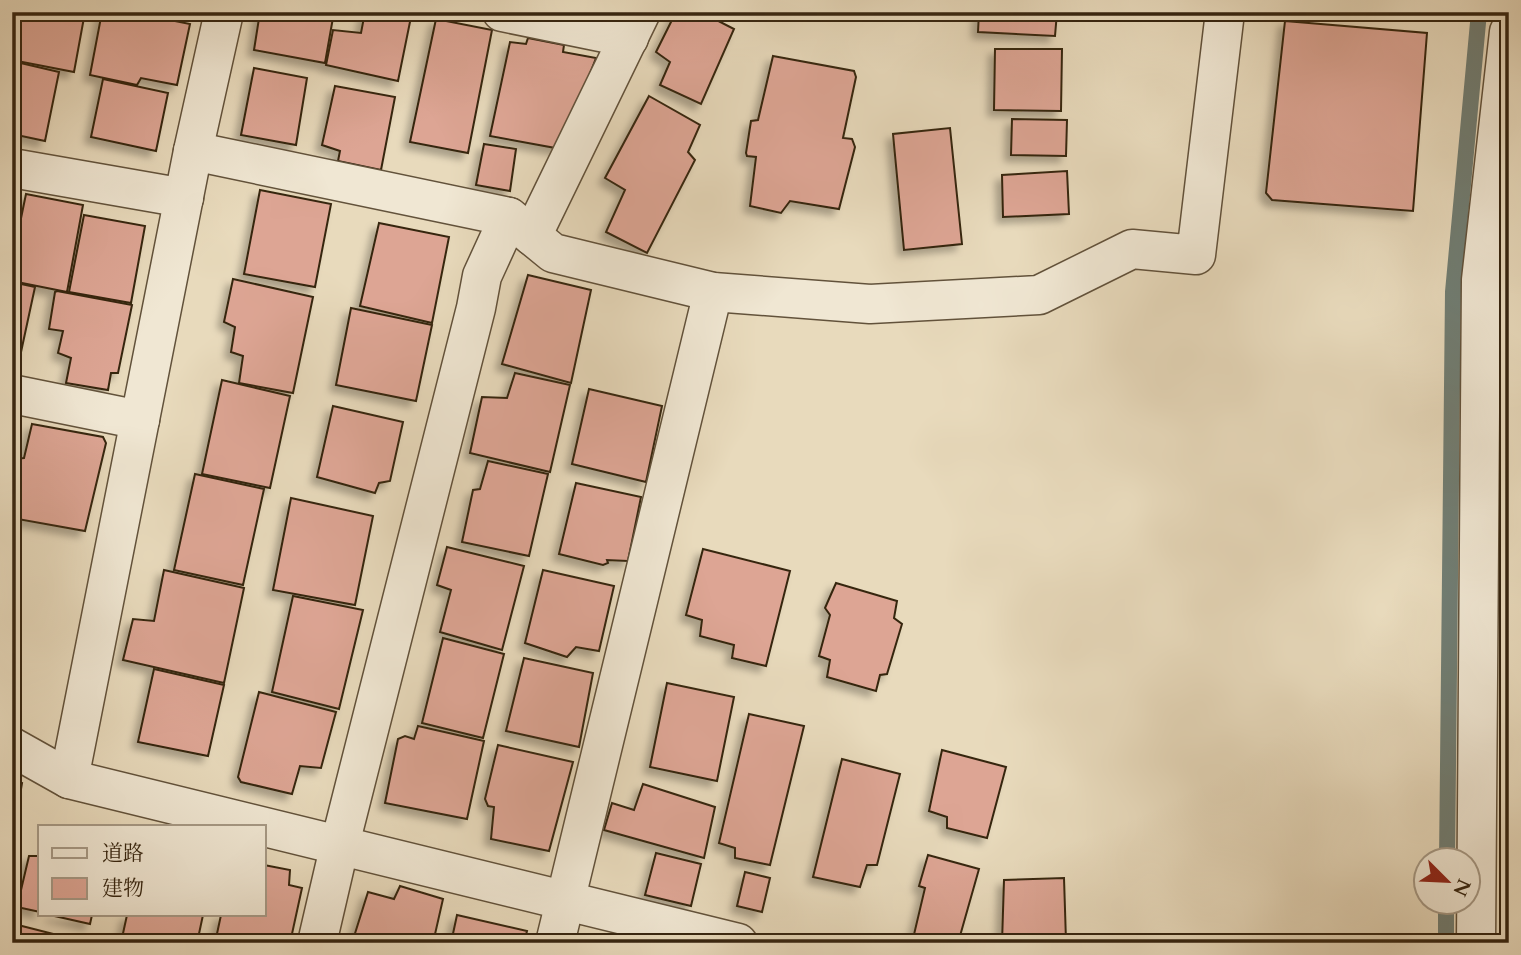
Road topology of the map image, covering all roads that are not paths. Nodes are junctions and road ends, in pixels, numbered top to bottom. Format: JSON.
{"nodes":[{"id":1,"x":224,"y":12,"type":"edge"},
{"id":2,"x":502,"y":12,"type":"edge"},
{"id":3,"x":1225,"y":12,"type":"edge"},
{"id":4,"x":635,"y":25,"type":"edge"},
{"id":5,"x":1509,"y":32,"type":"edge"},
{"id":6,"x":193,"y":150,"type":"junction"},
{"id":7,"x":12,"y":168,"type":"edge"},
{"id":8,"x":184,"y":198,"type":"junction"},
{"id":9,"x":521,"y":227,"type":"junction"},
{"id":10,"x":713,"y":292,"type":"junction"},
{"id":11,"x":12,"y":394,"type":"edge"},
{"id":12,"x":140,"y":420,"type":"junction"},
{"id":13,"x":12,"y":747,"type":"edge"},
{"id":14,"x":69,"y":779,"type":"junction"},
{"id":15,"x":261,"y":825,"type":"edge"},
{"id":16,"x":266,"y":826,"type":"edge"},
{"id":17,"x":340,"y":844,"type":"junction"},
{"id":18,"x":566,"y":901,"type":"junction"},
{"id":19,"x":317,"y":943,"type":"edge"},
{"id":20,"x":555,"y":943,"type":"edge"},
{"id":21,"x":738,"y":943,"type":"edge"},
{"id":22,"x":1476,"y":943,"type":"edge"}],
"edges":[{"from":1,"to":6,"type":"street"},
{"from":2,"to":4,"type":"street"},
{"from":3,"to":10,"type":"street"},
{"from":4,"to":9,"type":"street"},
{"from":5,"to":22,"type":"street"},
{"from":6,"to":8,"type":"street"},
{"from":6,"to":9,"type":"street"},
{"from":7,"to":8,"type":"street"},
{"from":8,"to":12,"type":"street"},
{"from":9,"to":10,"type":"street"},
{"from":9,"to":17,"type":"street"},
{"from":10,"to":18,"type":"street"},
{"from":11,"to":12,"type":"street"},
{"from":12,"to":14,"type":"street"},
{"from":13,"to":14,"type":"street"},
{"from":14,"to":15,"type":"street"},
{"from":16,"to":17,"type":"street"},
{"from":17,"to":18,"type":"street"},
{"from":17,"to":19,"type":"street"},
{"from":18,"to":20,"type":"street"},
{"from":18,"to":21,"type":"street"}]}
